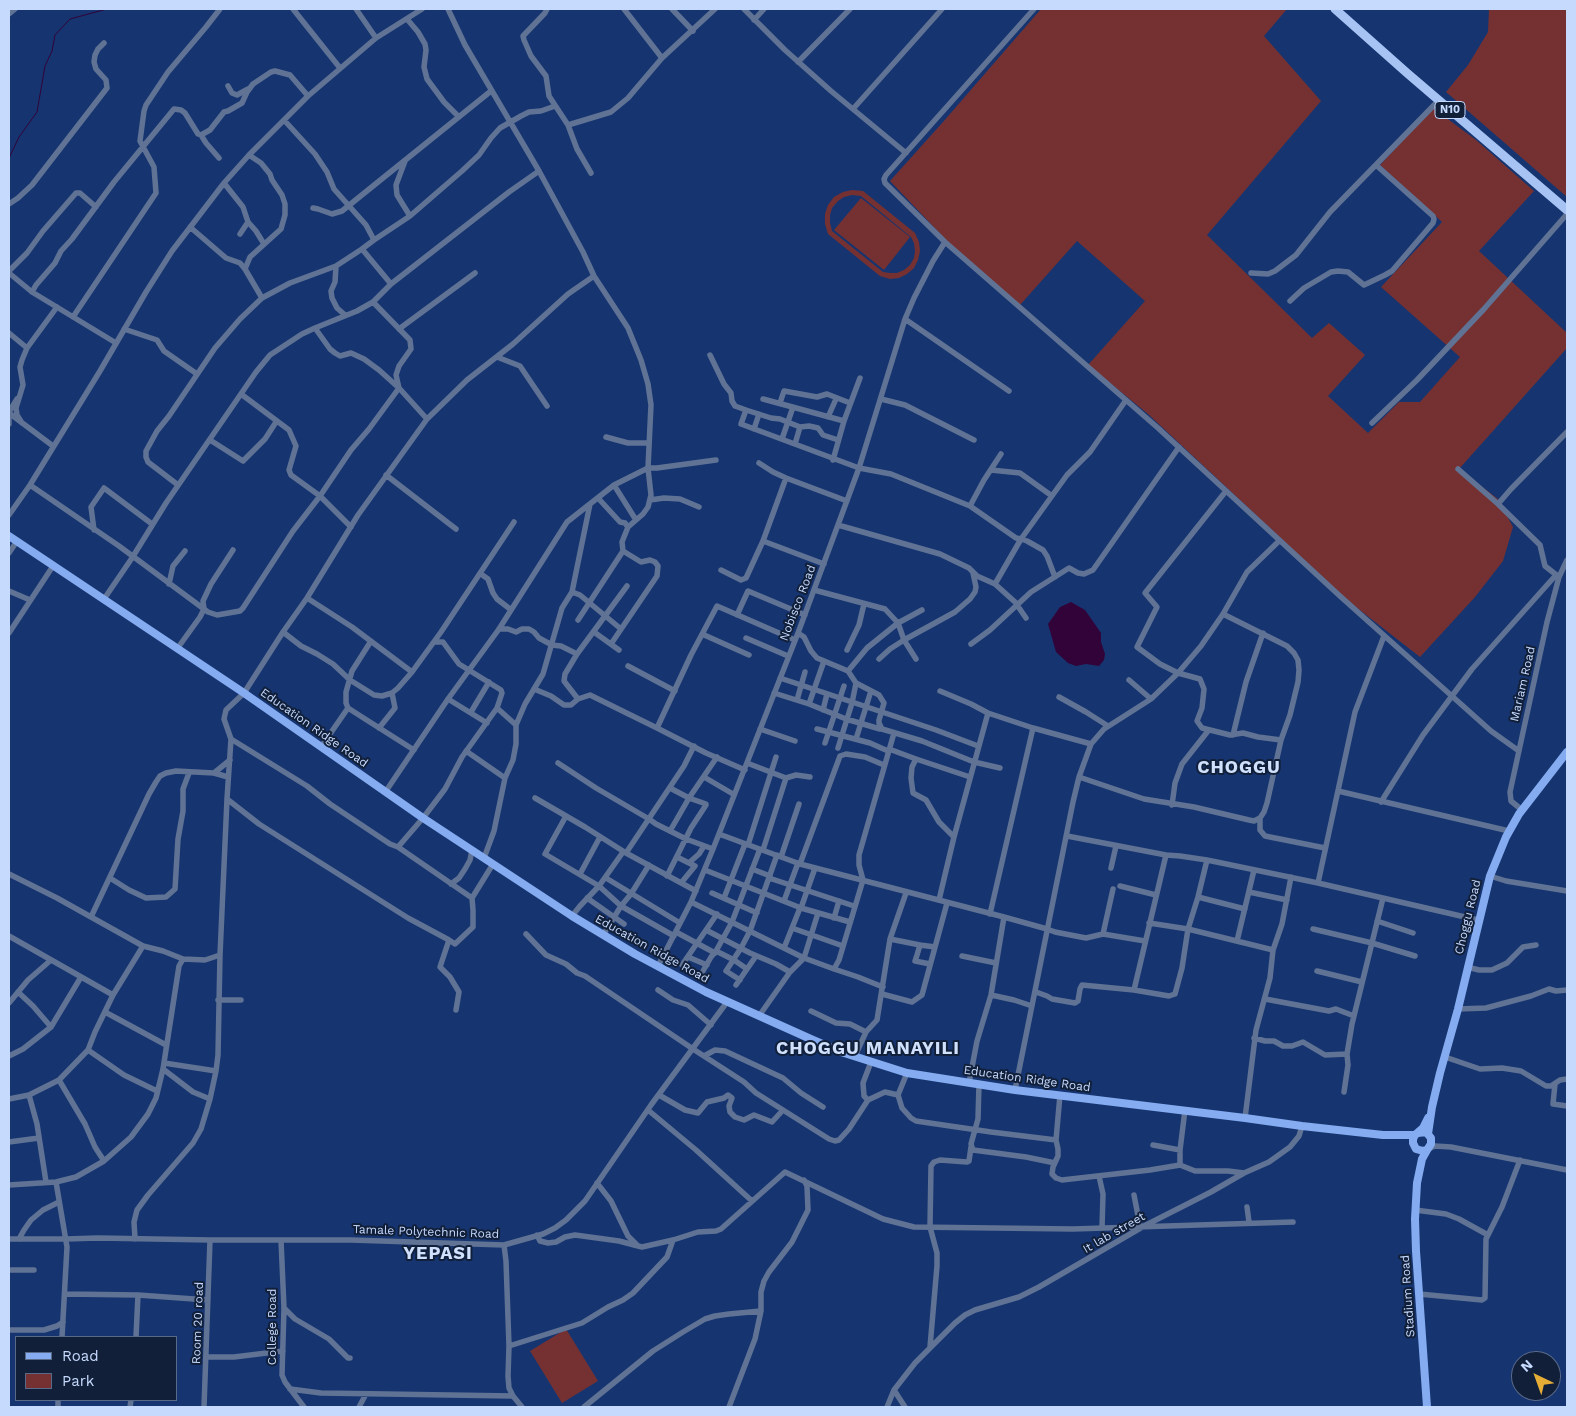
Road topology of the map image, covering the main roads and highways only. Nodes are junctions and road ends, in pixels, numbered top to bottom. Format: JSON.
{"nodes":[{"id":1,"x":1335,"y":9,"type":"edge"},
{"id":2,"x":1567,"y":210,"type":"edge"},
{"id":3,"x":9,"y":536,"type":"edge"},
{"id":4,"x":1567,"y":752,"type":"edge"},
{"id":5,"x":1432,"y":1107,"type":"junction"},
{"id":6,"x":1416,"y":1134,"type":"junction"},
{"id":7,"x":1384,"y":1135,"type":"junction"},
{"id":8,"x":1430,"y":1136,"type":"junction"},
{"id":9,"x":1415,"y":1148,"type":"junction"},
{"id":10,"x":1427,"y":1149,"type":"junction"},
{"id":11,"x":1417,"y":1183,"type":"junction"},
{"id":12,"x":1427,"y":1407,"type":"edge"}],
"edges":[{"from":1,"to":2,"type":"highway","number":"N10"},
{"from":3,"to":7,"type":"main road","name":"Education Ridge Road"},
{"from":4,"to":5,"type":"main road","name":"Choggu Road"},
{"from":5,"to":6,"type":"main road","name":"Choggu Road"},
{"from":5,"to":8,"type":"main road","name":"Choggu Road"},
{"from":6,"to":7,"type":"main road","name":"Education Ridge Road"},
{"from":6,"to":8,"type":"main road"},
{"from":6,"to":9,"type":"main road"},
{"from":7,"to":9,"type":"main road","name":"Education Ridge Road"},
{"from":8,"to":10,"type":"main road"},
{"from":9,"to":10,"type":"main road"},
{"from":9,"to":11,"type":"main road","name":"Stadium Road"},
{"from":10,"to":11,"type":"main road","name":"Stadium Road"},
{"from":11,"to":12,"type":"main road","name":"Stadium Road"}]}
